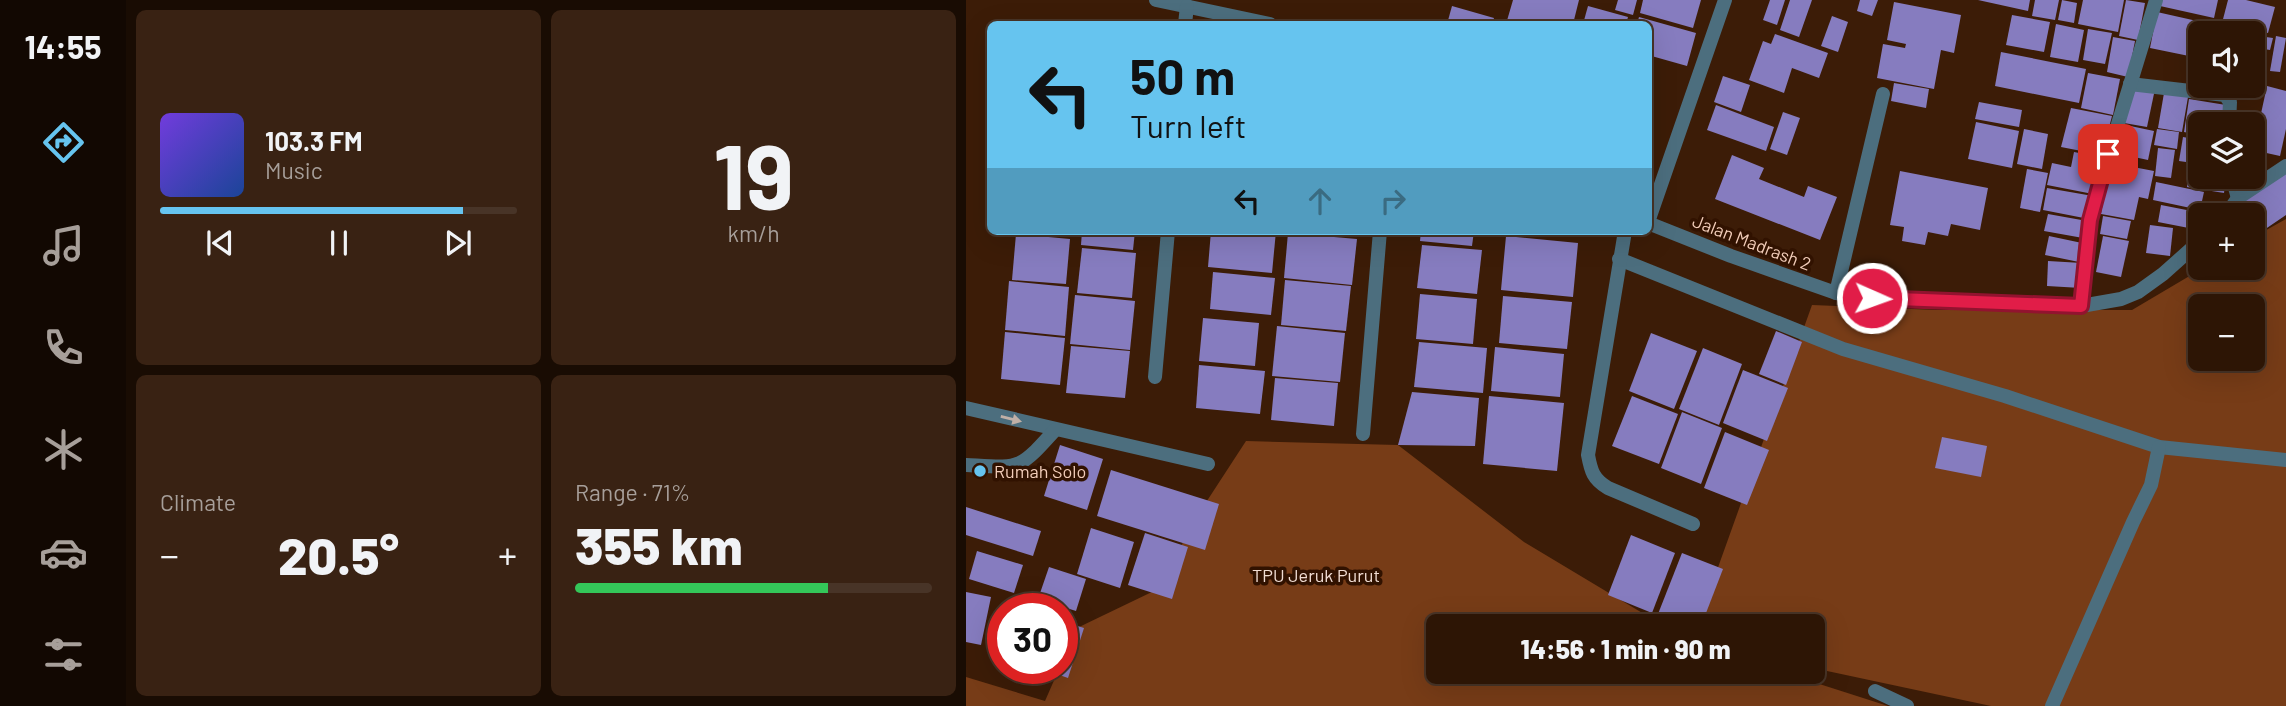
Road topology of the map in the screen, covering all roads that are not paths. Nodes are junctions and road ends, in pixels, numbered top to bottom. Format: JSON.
{"nodes":[{"id":1,"x":1156,"y":0,"type":"edge"},
{"id":2,"x":1725,"y":0,"type":"edge"},
{"id":3,"x":2156,"y":0,"type":"edge"},
{"id":4,"x":1187,"y":6,"type":"junction"},
{"id":5,"x":1185,"y":21,"type":"edge"},
{"id":6,"x":1255,"y":21,"type":"edge"},
{"id":7,"x":2130,"y":84,"type":"junction"},
{"id":8,"x":1883,"y":94,"type":"dead end"},
{"id":9,"x":2230,"y":112,"type":"edge"},
{"id":10,"x":2286,"y":166,"type":"edge"},
{"id":11,"x":2235,"y":189,"type":"edge"},
{"id":12,"x":2238,"y":198,"type":"junction"},
{"id":13,"x":2234,"y":203,"type":"edge"},
{"id":14,"x":1652,"y":210,"type":"edge"},
{"id":15,"x":1652,"y":224,"type":"edge"},
{"id":16,"x":1168,"y":235,"type":"edge"},
{"id":17,"x":1380,"y":235,"type":"edge"},
{"id":18,"x":1624,"y":235,"type":"edge"},
{"id":19,"x":2188,"y":252,"type":"edge"},
{"id":20,"x":1619,"y":259,"type":"junction"},
{"id":21,"x":1836,"y":293,"type":"junction"},
{"id":22,"x":2081,"y":306,"type":"junction"},
{"id":23,"x":1155,"y":377,"type":"dead end"},
{"id":24,"x":966,"y":408,"type":"edge"},
{"id":25,"x":1055,"y":430,"type":"junction"},
{"id":26,"x":1363,"y":434,"type":"dead end"},
{"id":27,"x":2159,"y":447,"type":"junction"},
{"id":28,"x":2286,"y":460,"type":"edge"},
{"id":29,"x":1208,"y":464,"type":"dead end"},
{"id":30,"x":966,"y":465,"type":"edge"},
{"id":31,"x":1693,"y":524,"type":"dead end"},
{"id":32,"x":1875,"y":691,"type":"dead end"},
{"id":33,"x":1907,"y":706,"type":"edge"},
{"id":34,"x":2052,"y":706,"type":"edge"}],
"edges":[{"from":1,"to":4,"type":"street"},
{"from":2,"to":14,"type":"street"},
{"from":3,"to":7,"type":"street"},
{"from":4,"to":5,"type":"street"},
{"from":4,"to":6,"type":"street"},
{"from":7,"to":9,"type":"street"},
{"from":7,"to":22,"type":"street"},
{"from":8,"to":21,"type":"street"},
{"from":10,"to":12,"type":"street"},
{"from":11,"to":12,"type":"street"},
{"from":12,"to":13,"type":"street"},
{"from":15,"to":21,"type":"street","name":"Jalan Madrash 2"},
{"from":16,"to":23,"type":"street"},
{"from":17,"to":26,"type":"street"},
{"from":18,"to":20,"type":"street"},
{"from":19,"to":22,"type":"street","name":"Jalan Madrash 2"},
{"from":20,"to":27,"type":"street"},
{"from":20,"to":31,"type":"street"},
{"from":21,"to":22,"type":"street","name":"Jalan Madrash 2"},
{"from":24,"to":25,"type":"street","one_way":true},
{"from":25,"to":29,"type":"street"},
{"from":25,"to":30,"type":"street"},
{"from":27,"to":28,"type":"street"},
{"from":27,"to":34,"type":"street"},
{"from":32,"to":33,"type":"street"}]}
